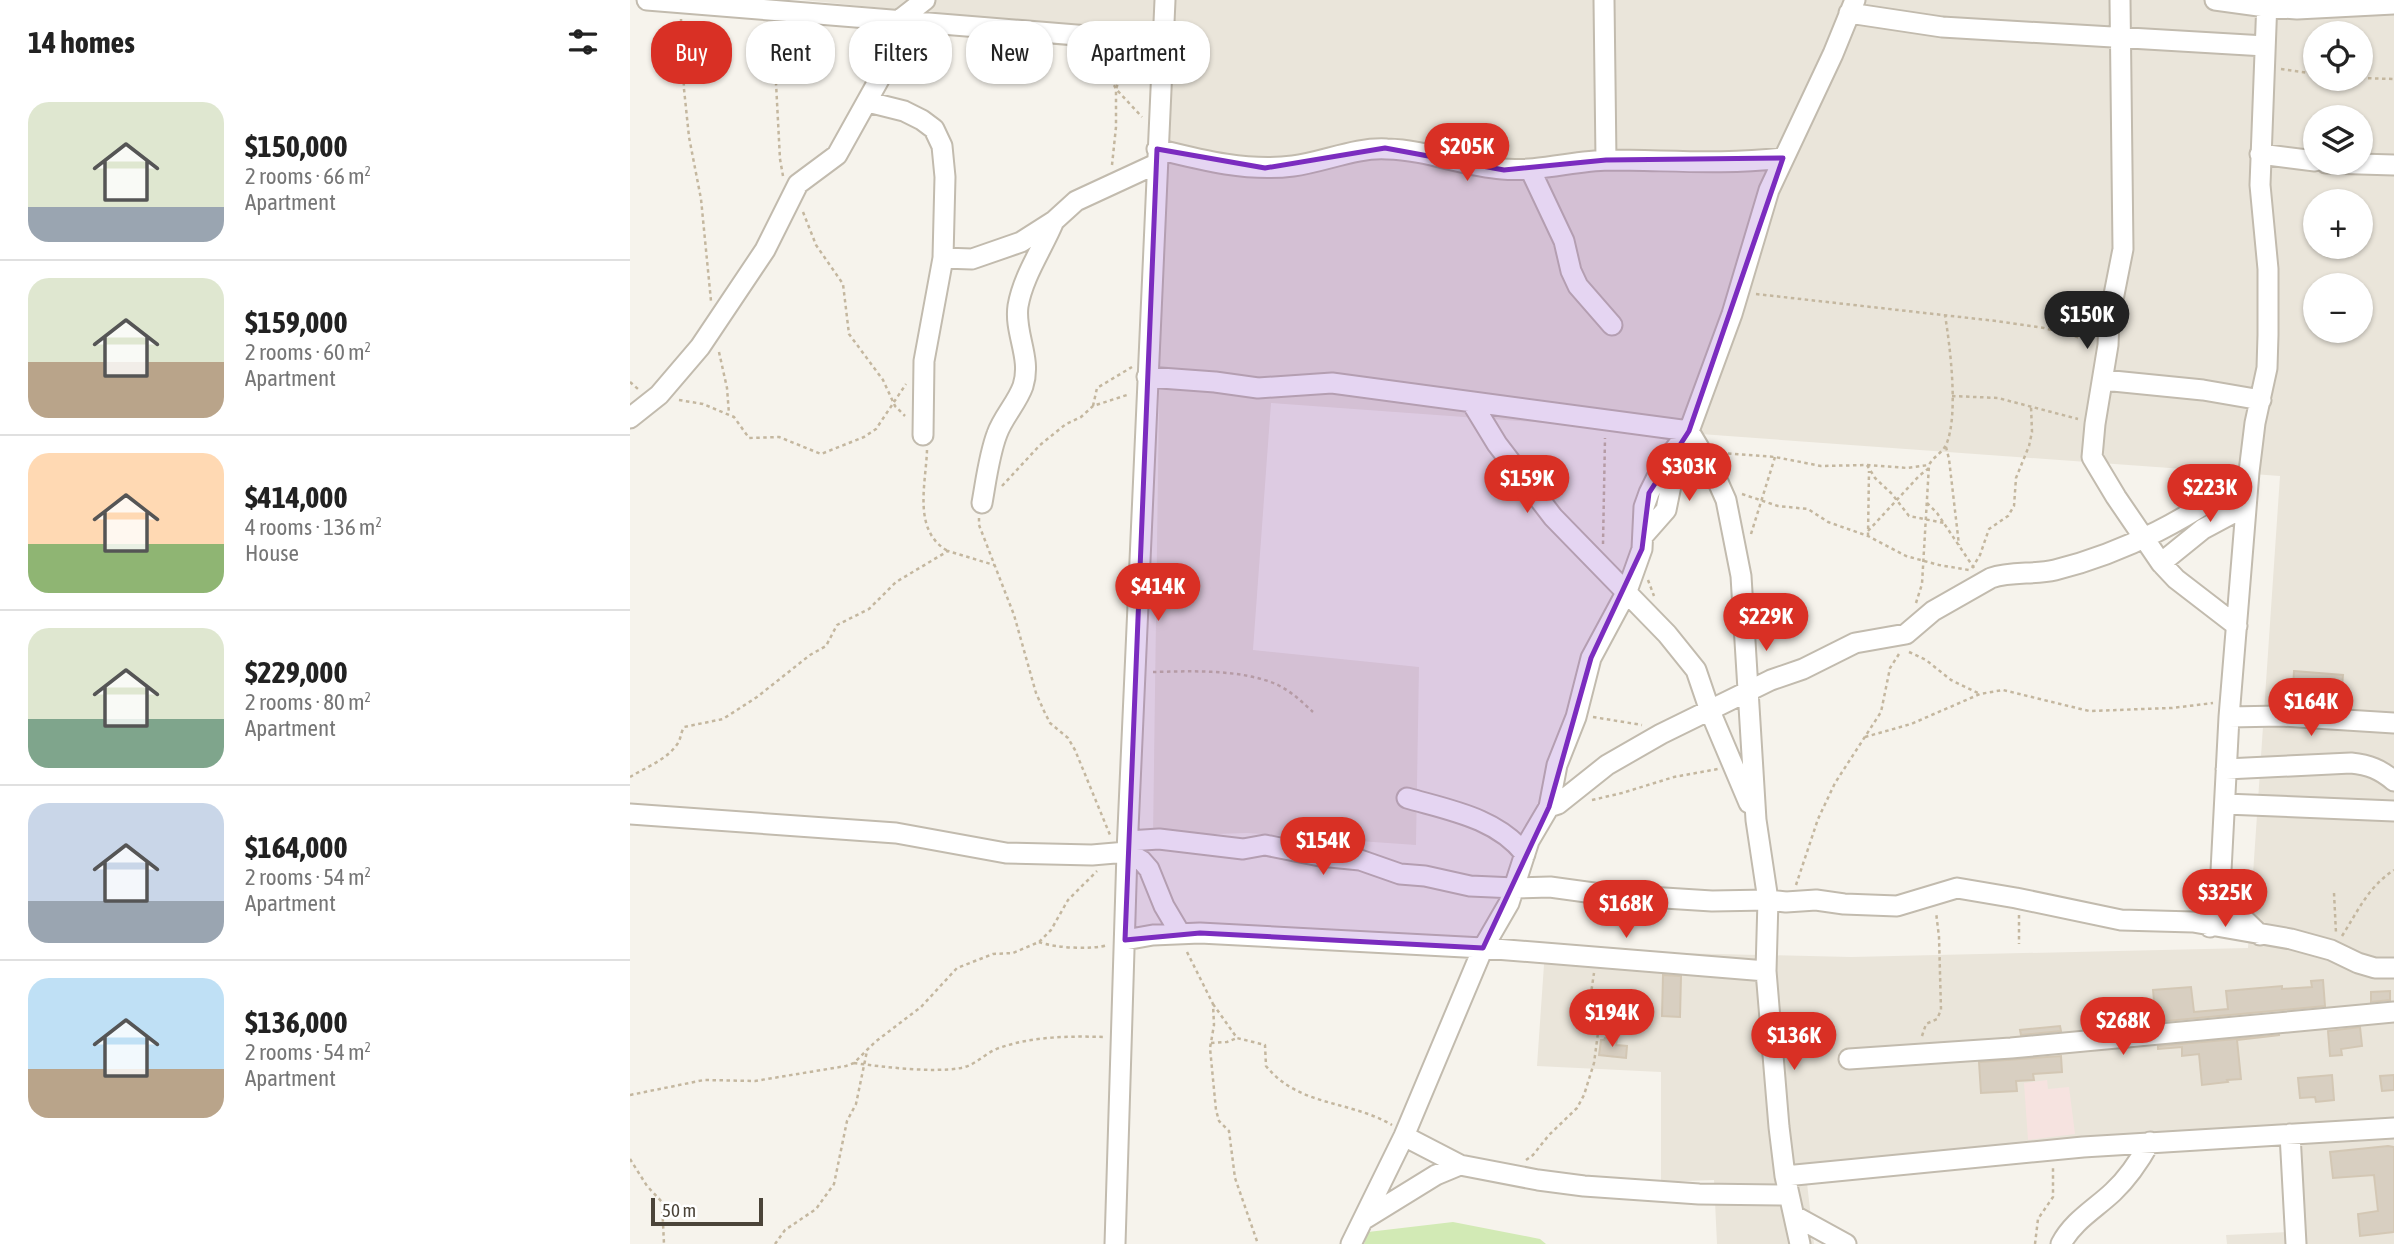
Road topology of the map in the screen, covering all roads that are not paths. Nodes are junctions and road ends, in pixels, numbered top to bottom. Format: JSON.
{"nodes":[{"id":1,"x":648,"y":0,"type":"edge"},
{"id":2,"x":925,"y":0,"type":"edge"},
{"id":3,"x":1165,"y":0,"type":"edge"},
{"id":4,"x":1604,"y":0,"type":"edge"},
{"id":5,"x":2120,"y":0,"type":"edge"},
{"id":6,"x":2215,"y":0,"type":"edge"},
{"id":7,"x":680,"y":1,"type":"edge"},
{"id":8,"x":2267,"y":4,"type":"edge"},
{"id":9,"x":2394,"y":4,"type":"edge"},
{"id":10,"x":1852,"y":7,"type":"edge"},
{"id":11,"x":898,"y":21,"type":"joint"},
{"id":12,"x":1164,"y":21,"type":"edge"},
{"id":13,"x":952,"y":25,"type":"edge"},
{"id":14,"x":1067,"y":34,"type":"edge"},
{"id":15,"x":2122,"y":37,"type":"junction"},
{"id":16,"x":2265,"y":46,"type":"junction"},
{"id":17,"x":877,"y":84,"type":"edge"},
{"id":18,"x":1160,"y":84,"type":"edge"},
{"id":19,"x":868,"y":102,"type":"junction"},
{"id":20,"x":2260,"y":154,"type":"junction"},
{"id":21,"x":1157,"y":156,"type":"junction"},
{"id":22,"x":1783,"y":158,"type":"junction"},
{"id":23,"x":2303,"y":159,"type":"edge"},
{"id":24,"x":1606,"y":160,"type":"junction"},
{"id":25,"x":2373,"y":164,"type":"edge"},
{"id":26,"x":2394,"y":165,"type":"edge"},
{"id":27,"x":1530,"y":169,"type":"junction"},
{"id":28,"x":1054,"y":221,"type":"junction"},
{"id":29,"x":943,"y":258,"type":"junction"},
{"id":30,"x":1612,"y":325,"type":"dead end"},
{"id":31,"x":1147,"y":375,"type":"junction"},
{"id":32,"x":2103,"y":380,"type":"junction"},
{"id":33,"x":2261,"y":400,"type":"junction"},
{"id":34,"x":1472,"y":403,"type":"junction"},
{"id":35,"x":630,"y":418,"type":"edge"},
{"id":36,"x":923,"y":435,"type":"road end"},
{"id":37,"x":1689,"y":439,"type":"junction"},
{"id":38,"x":2249,"y":472,"type":"junction"},
{"id":39,"x":982,"y":503,"type":"road end"},
{"id":40,"x":2246,"y":506,"type":"junction"},
{"id":41,"x":2145,"y":537,"type":"junction"},
{"id":42,"x":2161,"y":563,"type":"junction"},
{"id":43,"x":1627,"y":591,"type":"junction"},
{"id":44,"x":2237,"y":626,"type":"junction"},
{"id":45,"x":1748,"y":692,"type":"junction"},
{"id":46,"x":2229,"y":709,"type":"junction"},
{"id":47,"x":1710,"y":711,"type":"junction"},
{"id":48,"x":2394,"y":723,"type":"edge"},
{"id":49,"x":2226,"y":769,"type":"junction"},
{"id":50,"x":2394,"y":781,"type":"edge"},
{"id":51,"x":1407,"y":797,"type":"dead end"},
{"id":52,"x":2225,"y":804,"type":"junction"},
{"id":53,"x":1554,"y":806,"type":"junction"},
{"id":54,"x":2394,"y":811,"type":"edge"},
{"id":55,"x":630,"y":814,"type":"edge"},
{"id":56,"x":1756,"y":820,"type":"junction"},
{"id":57,"x":1124,"y":848,"type":"junction"},
{"id":58,"x":1525,"y":854,"type":"junction"},
{"id":59,"x":1515,"y":888,"type":"junction"},
{"id":60,"x":2219,"y":895,"type":"junction"},
{"id":61,"x":1777,"y":901,"type":"junction"},
{"id":62,"x":2210,"y":926,"type":"junction"},
{"id":63,"x":1180,"y":933,"type":"junction"},
{"id":64,"x":2260,"y":935,"type":"junction"},
{"id":65,"x":1125,"y":940,"type":"junction"},
{"id":66,"x":1483,"y":948,"type":"junction"},
{"id":67,"x":2394,"y":968,"type":"edge"},
{"id":68,"x":1766,"y":971,"type":"junction"},
{"id":69,"x":2394,"y":1012,"type":"edge"},
{"id":70,"x":1849,"y":1059,"type":"dead end"},
{"id":71,"x":2394,"y":1128,"type":"edge"},
{"id":72,"x":2290,"y":1134,"type":"junction"},
{"id":73,"x":1404,"y":1136,"type":"junction"},
{"id":74,"x":2150,"y":1142,"type":"junction"},
{"id":75,"x":1460,"y":1165,"type":"junction"},
{"id":76,"x":1787,"y":1185,"type":"junction"},
{"id":77,"x":1795,"y":1216,"type":"junction"},
{"id":78,"x":1363,"y":1220,"type":"junction"},
{"id":79,"x":1115,"y":1244,"type":"edge"},
{"id":80,"x":1351,"y":1244,"type":"edge"},
{"id":81,"x":1800,"y":1244,"type":"edge"},
{"id":82,"x":1846,"y":1244,"type":"edge"},
{"id":83,"x":2061,"y":1244,"type":"edge"},
{"id":84,"x":2296,"y":1244,"type":"edge"}],
"edges":[{"from":1,"to":7,"type":"street"},
{"from":2,"to":11,"type":"street"},
{"from":3,"to":12,"type":"street"},
{"from":4,"to":24,"type":"street"},
{"from":5,"to":15,"type":"street"},
{"from":6,"to":8,"type":"street"},
{"from":7,"to":11,"type":"street"},
{"from":8,"to":9,"type":"street"},
{"from":8,"to":16,"type":"street"},
{"from":10,"to":15,"type":"street"},
{"from":10,"to":22,"type":"street"},
{"from":13,"to":14,"type":"street"},
{"from":15,"to":16,"type":"street"},
{"from":15,"to":32,"type":"street"},
{"from":16,"to":20,"type":"street"},
{"from":17,"to":19,"type":"street"},
{"from":18,"to":21,"type":"street"},
{"from":19,"to":29,"type":"street"},
{"from":19,"to":35,"type":"street"},
{"from":20,"to":23,"type":"street"},
{"from":20,"to":33,"type":"street"},
{"from":21,"to":27,"type":"street"},
{"from":21,"to":28,"type":"street"},
{"from":21,"to":31,"type":"street"},
{"from":22,"to":24,"type":"street"},
{"from":22,"to":37,"type":"street"},
{"from":24,"to":27,"type":"street"},
{"from":25,"to":26,"type":"street"},
{"from":27,"to":30,"type":"street"},
{"from":28,"to":29,"type":"street"},
{"from":28,"to":39,"type":"street"},
{"from":29,"to":36,"type":"street"},
{"from":31,"to":34,"type":"street"},
{"from":31,"to":57,"type":"street"},
{"from":32,"to":33,"type":"street"},
{"from":32,"to":41,"type":"street"},
{"from":33,"to":38,"type":"street"},
{"from":34,"to":37,"type":"street"},
{"from":34,"to":43,"type":"street"},
{"from":37,"to":43,"type":"street"},
{"from":37,"to":45,"type":"street"},
{"from":38,"to":40,"type":"street"},
{"from":38,"to":41,"type":"street"},
{"from":40,"to":42,"type":"street"},
{"from":40,"to":44,"type":"street"},
{"from":41,"to":42,"type":"street"},
{"from":41,"to":45,"type":"street"},
{"from":42,"to":44,"type":"street"},
{"from":43,"to":47,"type":"street"},
{"from":43,"to":53,"type":"street"},
{"from":44,"to":46,"type":"street"},
{"from":45,"to":47,"type":"street"},
{"from":45,"to":56,"type":"street"},
{"from":46,"to":48,"type":"street"},
{"from":46,"to":49,"type":"street"},
{"from":47,"to":53,"type":"street"},
{"from":47,"to":56,"type":"street"},
{"from":49,"to":50,"type":"street"},
{"from":49,"to":52,"type":"street"},
{"from":51,"to":58,"type":"street"},
{"from":52,"to":54,"type":"street"},
{"from":52,"to":60,"type":"street"},
{"from":53,"to":58,"type":"street"},
{"from":55,"to":57,"type":"street"},
{"from":56,"to":61,"type":"street"},
{"from":57,"to":59,"type":"street"},
{"from":57,"to":63,"type":"street"},
{"from":57,"to":65,"type":"street"},
{"from":58,"to":59,"type":"street"},
{"from":59,"to":61,"type":"street"},
{"from":59,"to":66,"type":"street"},
{"from":60,"to":62,"type":"street"},
{"from":60,"to":64,"type":"street"},
{"from":61,"to":62,"type":"street"},
{"from":61,"to":68,"type":"street"},
{"from":62,"to":64,"type":"street"},
{"from":63,"to":65,"type":"street"},
{"from":63,"to":66,"type":"street"},
{"from":64,"to":67,"type":"street"},
{"from":65,"to":79,"type":"street"},
{"from":66,"to":68,"type":"street"},
{"from":66,"to":73,"type":"street"},
{"from":68,"to":76,"type":"street"},
{"from":69,"to":70,"type":"street"},
{"from":71,"to":72,"type":"street"},
{"from":72,"to":74,"type":"street"},
{"from":72,"to":84,"type":"street"},
{"from":73,"to":75,"type":"street"},
{"from":73,"to":78,"type":"street"},
{"from":74,"to":76,"type":"street"},
{"from":74,"to":83,"type":"street"},
{"from":75,"to":76,"type":"street"},
{"from":75,"to":78,"type":"street"},
{"from":76,"to":77,"type":"street"},
{"from":77,"to":81,"type":"street"},
{"from":77,"to":82,"type":"street"},
{"from":78,"to":80,"type":"street"}]}
